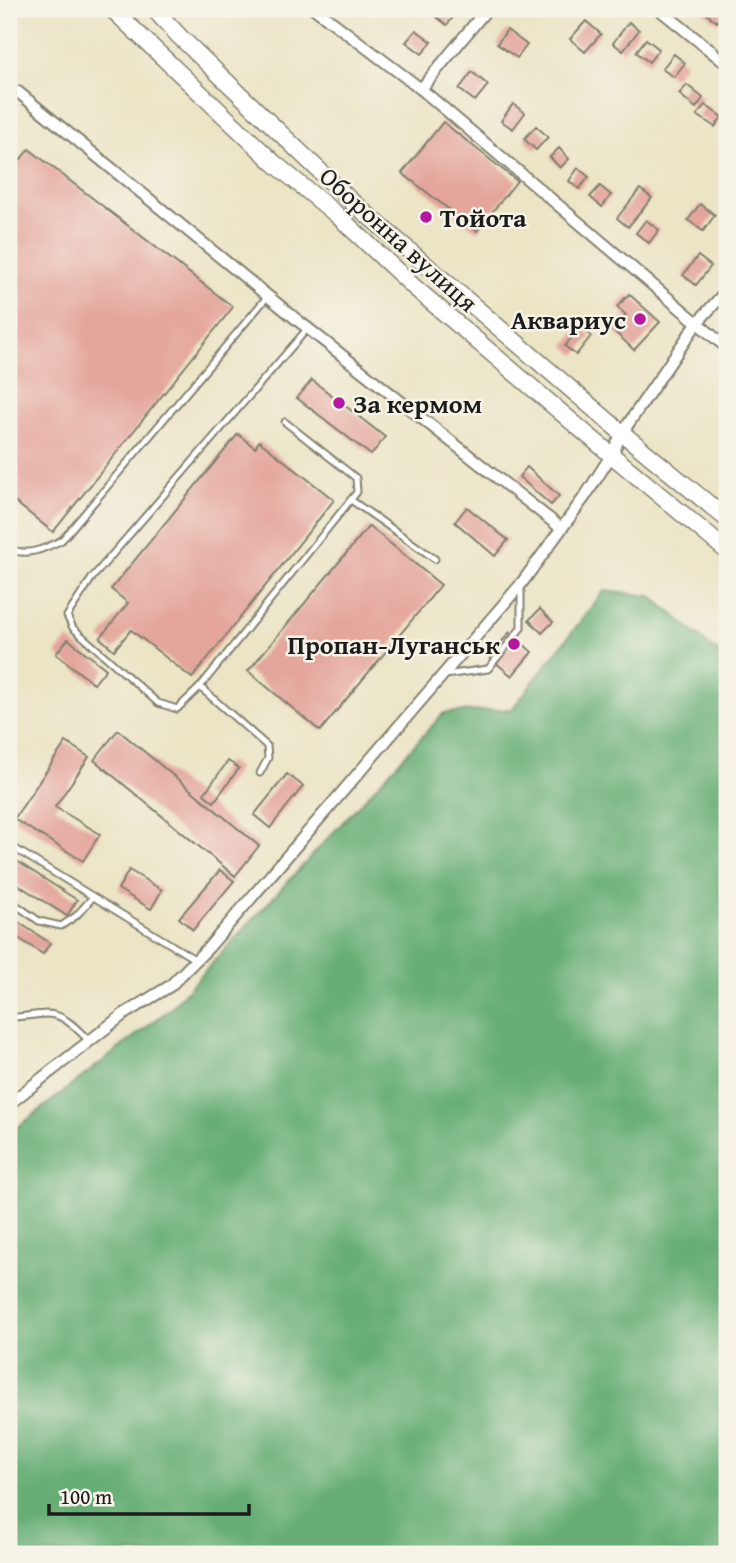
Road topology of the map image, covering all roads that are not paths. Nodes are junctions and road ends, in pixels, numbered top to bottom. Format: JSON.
{"nodes":[{"id":1,"x":112,"y":9,"type":"edge"},
{"id":2,"x":154,"y":9,"type":"edge"},
{"id":3,"x":315,"y":9,"type":"edge"},
{"id":4,"x":487,"y":9,"type":"edge"},
{"id":5,"x":659,"y":9,"type":"edge"},
{"id":6,"x":727,"y":64,"type":"edge"},
{"id":7,"x":421,"y":89,"type":"junction"},
{"id":8,"x":13,"y":92,"type":"edge"},
{"id":9,"x":9,"y":102,"type":"edge"},
{"id":10,"x":727,"y":290,"type":"edge"},
{"id":11,"x":268,"y":296,"type":"junction"},
{"id":12,"x":697,"y":323,"type":"junction"},
{"id":13,"x":308,"y":328,"type":"junction"},
{"id":14,"x":727,"y":348,"type":"edge"},
{"id":15,"x":285,"y":422,"type":"dead end"},
{"id":16,"x":622,"y":433,"type":"junction"},
{"id":17,"x":612,"y":454,"type":"junction"},
{"id":18,"x":351,"y":500,"type":"junction"},
{"id":19,"x":727,"y":519,"type":"edge"},
{"id":20,"x":561,"y":527,"type":"junction"},
{"id":21,"x":9,"y":548,"type":"edge"},
{"id":22,"x":727,"y":551,"type":"edge"},
{"id":23,"x":435,"y":559,"type":"dead end"},
{"id":24,"x":521,"y":584,"type":"junction"},
{"id":25,"x":442,"y":675,"type":"junction"},
{"id":26,"x":200,"y":687,"type":"junction"},
{"id":27,"x":260,"y":773,"type":"dead end"},
{"id":28,"x":9,"y":845,"type":"edge"},
{"id":29,"x":93,"y":897,"type":"junction"},
{"id":30,"x":9,"y":900,"type":"edge"},
{"id":31,"x":196,"y":960,"type":"junction"},
{"id":32,"x":9,"y":1018,"type":"edge"},
{"id":33,"x":89,"y":1041,"type":"junction"},
{"id":34,"x":9,"y":1104,"type":"edge"}],
"edges":[{"from":1,"to":17,"type":"main road","name":"Оборонна вулиця"},
{"from":2,"to":16,"type":"main road","name":"Оборонна вулиця"},
{"from":3,"to":7,"type":"street"},
{"from":4,"to":7,"type":"street"},
{"from":5,"to":6,"type":"street"},
{"from":7,"to":12,"type":"street"},
{"from":8,"to":9,"type":"lane"},
{"from":8,"to":11,"type":"street"},
{"from":10,"to":12,"type":"street"},
{"from":11,"to":13,"type":"street"},
{"from":11,"to":21,"type":"lane"},
{"from":12,"to":14,"type":"street"},
{"from":12,"to":16,"type":"street"},
{"from":13,"to":20,"type":"street"},
{"from":13,"to":26,"type":"lane"},
{"from":15,"to":18,"type":"lane"},
{"from":16,"to":17,"type":"street"},
{"from":16,"to":19,"type":"main road","name":"Оборонна вулиця"},
{"from":17,"to":20,"type":"street"},
{"from":17,"to":22,"type":"main road","name":"Оборонна вулиця"},
{"from":18,"to":23,"type":"lane"},
{"from":18,"to":26,"type":"lane"},
{"from":20,"to":24,"type":"street"},
{"from":24,"to":25,"type":"street"},
{"from":24,"to":25,"type":"lane"},
{"from":25,"to":31,"type":"street"},
{"from":26,"to":27,"type":"lane"},
{"from":28,"to":29,"type":"lane"},
{"from":29,"to":30,"type":"lane"},
{"from":29,"to":31,"type":"lane"},
{"from":31,"to":33,"type":"street"},
{"from":32,"to":33,"type":"lane"},
{"from":33,"to":34,"type":"street"}]}
